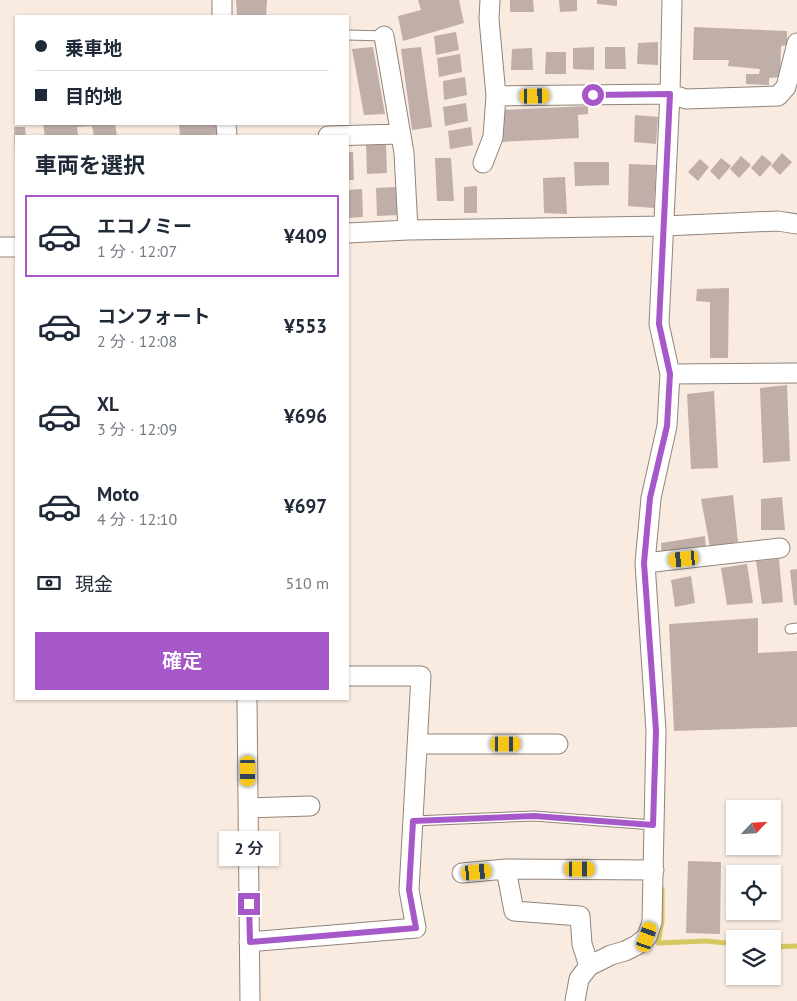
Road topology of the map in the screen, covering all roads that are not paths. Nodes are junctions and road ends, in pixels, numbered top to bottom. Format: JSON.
{"nodes":[{"id":1,"x":222,"y":0,"type":"edge"},
{"id":2,"x":490,"y":0,"type":"edge"},
{"id":3,"x":672,"y":0,"type":"edge"},
{"id":4,"x":222,"y":15,"type":"edge"},
{"id":5,"x":349,"y":35,"type":"edge"},
{"id":6,"x":384,"y":36,"type":"joint"},
{"id":7,"x":797,"y":44,"type":"edge"},
{"id":8,"x":792,"y":91,"type":"edge"},
{"id":9,"x":670,"y":94,"type":"junction"},
{"id":10,"x":496,"y":96,"type":"junction"},
{"id":11,"x":400,"y":134,"type":"junction"},
{"id":12,"x":349,"y":135,"type":"edge"},
{"id":13,"x":483,"y":163,"type":"dead end"},
{"id":14,"x":797,"y":224,"type":"edge"},
{"id":15,"x":664,"y":226,"type":"junction"},
{"id":16,"x":408,"y":230,"type":"junction"},
{"id":17,"x":349,"y":233,"type":"edge"},
{"id":18,"x":15,"y":246,"type":"edge"},
{"id":19,"x":0,"y":247,"type":"edge"},
{"id":20,"x":797,"y":373,"type":"edge"},
{"id":21,"x":670,"y":374,"type":"junction"},
{"id":22,"x":780,"y":548,"type":"dead end"},
{"id":23,"x":653,"y":563,"type":"junction"},
{"id":24,"x":349,"y":676,"type":"edge"},
{"id":25,"x":247,"y":700,"type":"edge"},
{"id":26,"x":418,"y":744,"type":"junction"},
{"id":27,"x":558,"y":744,"type":"dead end"},
{"id":28,"x":310,"y":806,"type":"dead end"},
{"id":29,"x":248,"y":808,"type":"junction"},
{"id":30,"x":413,"y":821,"type":"junction"},
{"id":31,"x":653,"y":825,"type":"junction"},
{"id":32,"x":506,"y":869,"type":"junction"},
{"id":33,"x":654,"y":870,"type":"junction"},
{"id":34,"x":462,"y":874,"type":"dead end"},
{"id":35,"x":250,"y":942,"type":"junction"},
{"id":36,"x":589,"y":966,"type":"junction"},
{"id":37,"x":250,"y":1001,"type":"edge"},
{"id":38,"x":575,"y":1001,"type":"edge"}],
"edges":[{"from":1,"to":4,"type":"street"},
{"from":2,"to":10,"type":"street"},
{"from":3,"to":9,"type":"street"},
{"from":5,"to":6,"type":"lane"},
{"from":6,"to":11,"type":"street"},
{"from":7,"to":8,"type":"street"},
{"from":8,"to":9,"type":"street"},
{"from":9,"to":10,"type":"street"},
{"from":9,"to":15,"type":"street"},
{"from":10,"to":13,"type":"street"},
{"from":11,"to":12,"type":"street"},
{"from":11,"to":16,"type":"street"},
{"from":14,"to":15,"type":"street"},
{"from":15,"to":16,"type":"street"},
{"from":15,"to":21,"type":"street"},
{"from":16,"to":17,"type":"street"},
{"from":18,"to":19,"type":"street"},
{"from":20,"to":21,"type":"street"},
{"from":21,"to":23,"type":"street"},
{"from":22,"to":23,"type":"street"},
{"from":23,"to":31,"type":"street"},
{"from":24,"to":26,"type":"street"},
{"from":25,"to":29,"type":"street"},
{"from":26,"to":27,"type":"street"},
{"from":26,"to":30,"type":"street"},
{"from":28,"to":29,"type":"street"},
{"from":29,"to":35,"type":"street"},
{"from":30,"to":31,"type":"lane"},
{"from":30,"to":35,"type":"street"},
{"from":31,"to":33,"type":"street"},
{"from":32,"to":33,"type":"street"},
{"from":32,"to":34,"type":"street"},
{"from":32,"to":36,"type":"street"},
{"from":33,"to":36,"type":"street"},
{"from":35,"to":37,"type":"street"},
{"from":36,"to":38,"type":"street"}]}
